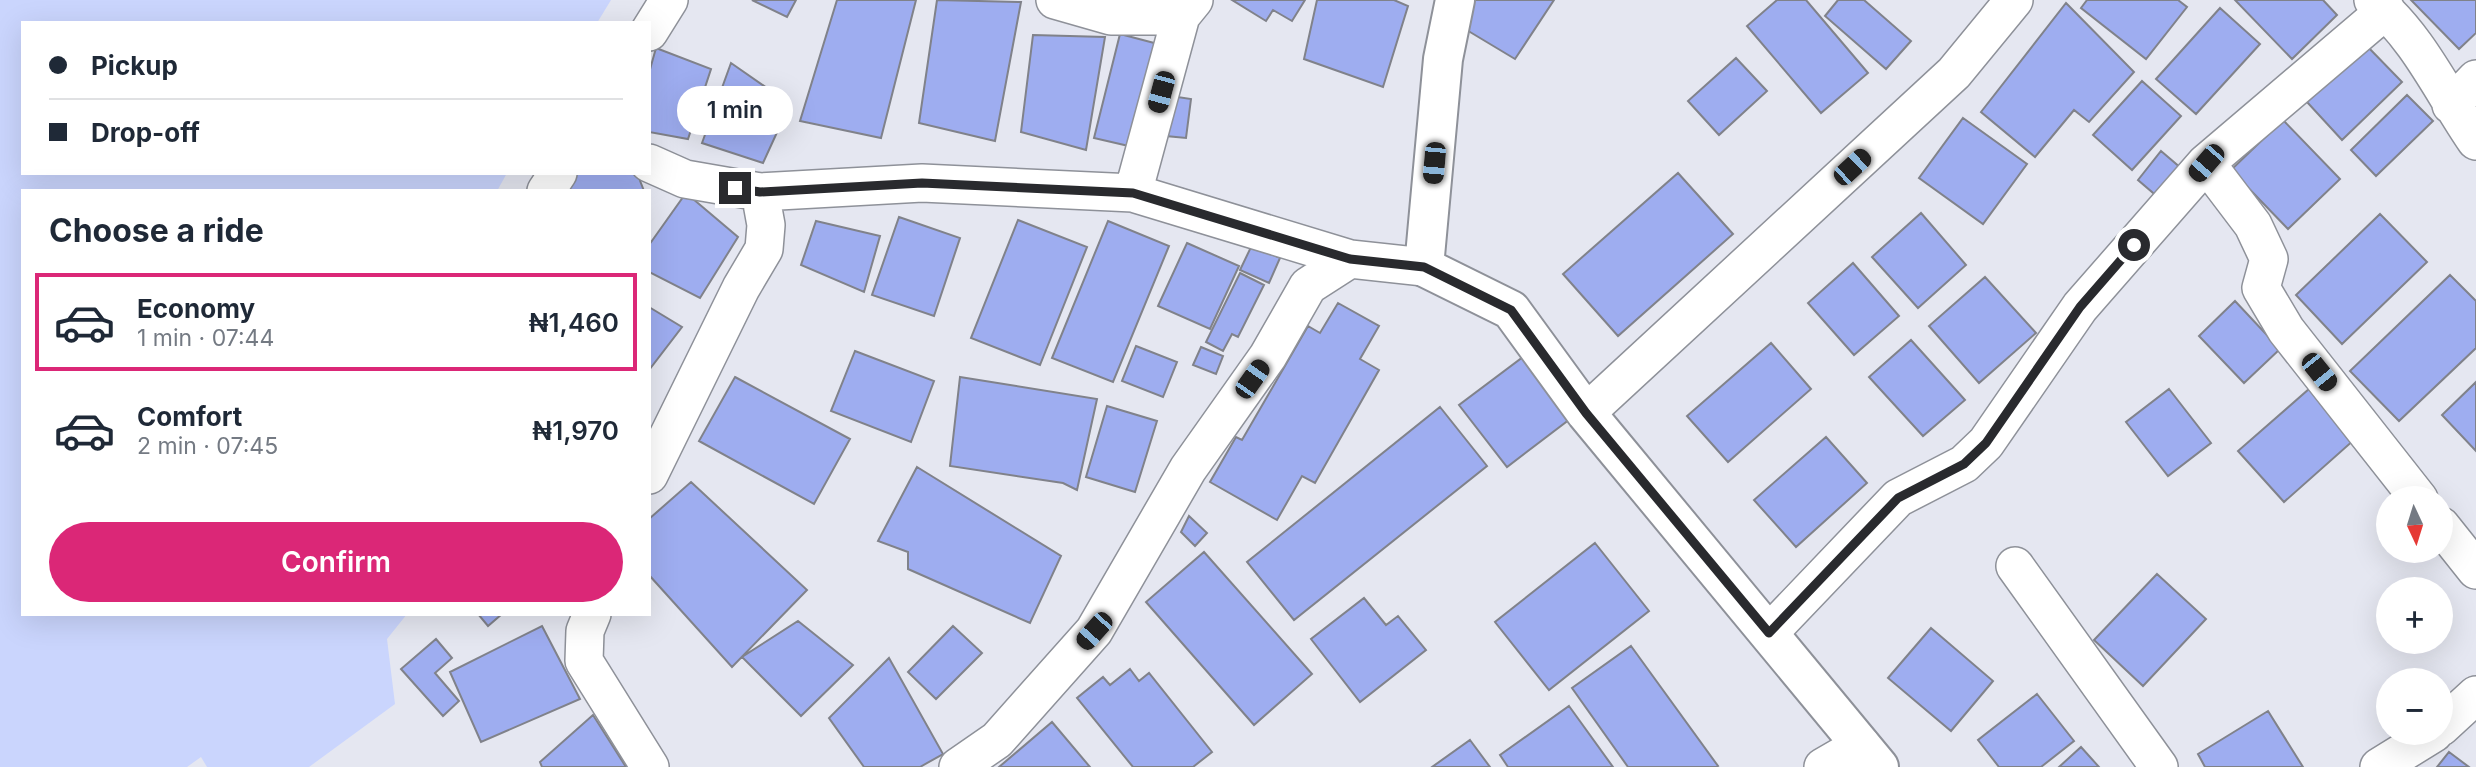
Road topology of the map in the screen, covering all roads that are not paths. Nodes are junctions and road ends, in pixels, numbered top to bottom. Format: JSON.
{"nodes":[{"id":1,"x":669,"y":0,"type":"edge"},
{"id":2,"x":1055,"y":0,"type":"edge"},
{"id":3,"x":1455,"y":0,"type":"edge"},
{"id":4,"x":2014,"y":0,"type":"edge"},
{"id":5,"x":2380,"y":5,"type":"edge"},
{"id":6,"x":1188,"y":8,"type":"edge"},
{"id":7,"x":651,"y":29,"type":"edge"},
{"id":8,"x":2476,"y":79,"type":"edge"},
{"id":9,"x":2451,"y":105,"type":"junction"},
{"id":10,"x":2476,"y":141,"type":"edge"},
{"id":11,"x":2206,"y":163,"type":"junction"},
{"id":12,"x":651,"y":164,"type":"edge"},
{"id":13,"x":760,"y":192,"type":"junction"},
{"id":14,"x":1133,"y":193,"type":"junction"},
{"id":15,"x":1350,"y":259,"type":"junction"},
{"id":16,"x":1424,"y":267,"type":"junction"},
{"id":17,"x":1586,"y":413,"type":"junction"},
{"id":18,"x":651,"y":471,"type":"edge"},
{"id":19,"x":2409,"y":486,"type":"edge"},
{"id":20,"x":2454,"y":542,"type":"edge"},
{"id":21,"x":2015,"y":566,"type":"dead end"},
{"id":22,"x":2476,"y":570,"type":"edge"},
{"id":23,"x":591,"y":616,"type":"edge"},
{"id":24,"x":1769,"y":633,"type":"junction"},
{"id":25,"x":2476,"y":695,"type":"edge"},
{"id":26,"x":2453,"y":716,"type":"edge"},
{"id":27,"x":2415,"y":745,"type":"edge"},
{"id":28,"x":1870,"y":756,"type":"edge"},
{"id":29,"x":650,"y":767,"type":"edge"},
{"id":30,"x":958,"y":767,"type":"edge"},
{"id":31,"x":1823,"y":767,"type":"edge"},
{"id":32,"x":2159,"y":767,"type":"edge"},
{"id":33,"x":2379,"y":767,"type":"edge"}],
"edges":[{"from":1,"to":7,"type":"street"},
{"from":2,"to":6,"type":"street"},
{"from":3,"to":16,"type":"street"},
{"from":4,"to":17,"type":"street"},
{"from":5,"to":9,"type":"street"},
{"from":5,"to":11,"type":"street"},
{"from":6,"to":14,"type":"street"},
{"from":8,"to":9,"type":"street"},
{"from":9,"to":10,"type":"street"},
{"from":11,"to":19,"type":"street"},
{"from":11,"to":24,"type":"street"},
{"from":12,"to":13,"type":"street"},
{"from":13,"to":14,"type":"street"},
{"from":13,"to":18,"type":"street"},
{"from":14,"to":15,"type":"street"},
{"from":15,"to":16,"type":"street"},
{"from":15,"to":30,"type":"street"},
{"from":16,"to":17,"type":"street"},
{"from":17,"to":24,"type":"street"},
{"from":20,"to":22,"type":"street"},
{"from":21,"to":32,"type":"street"},
{"from":23,"to":29,"type":"street"},
{"from":24,"to":28,"type":"street"},
{"from":25,"to":26,"type":"street"},
{"from":27,"to":33,"type":"street"},
{"from":28,"to":31,"type":"street"}]}
